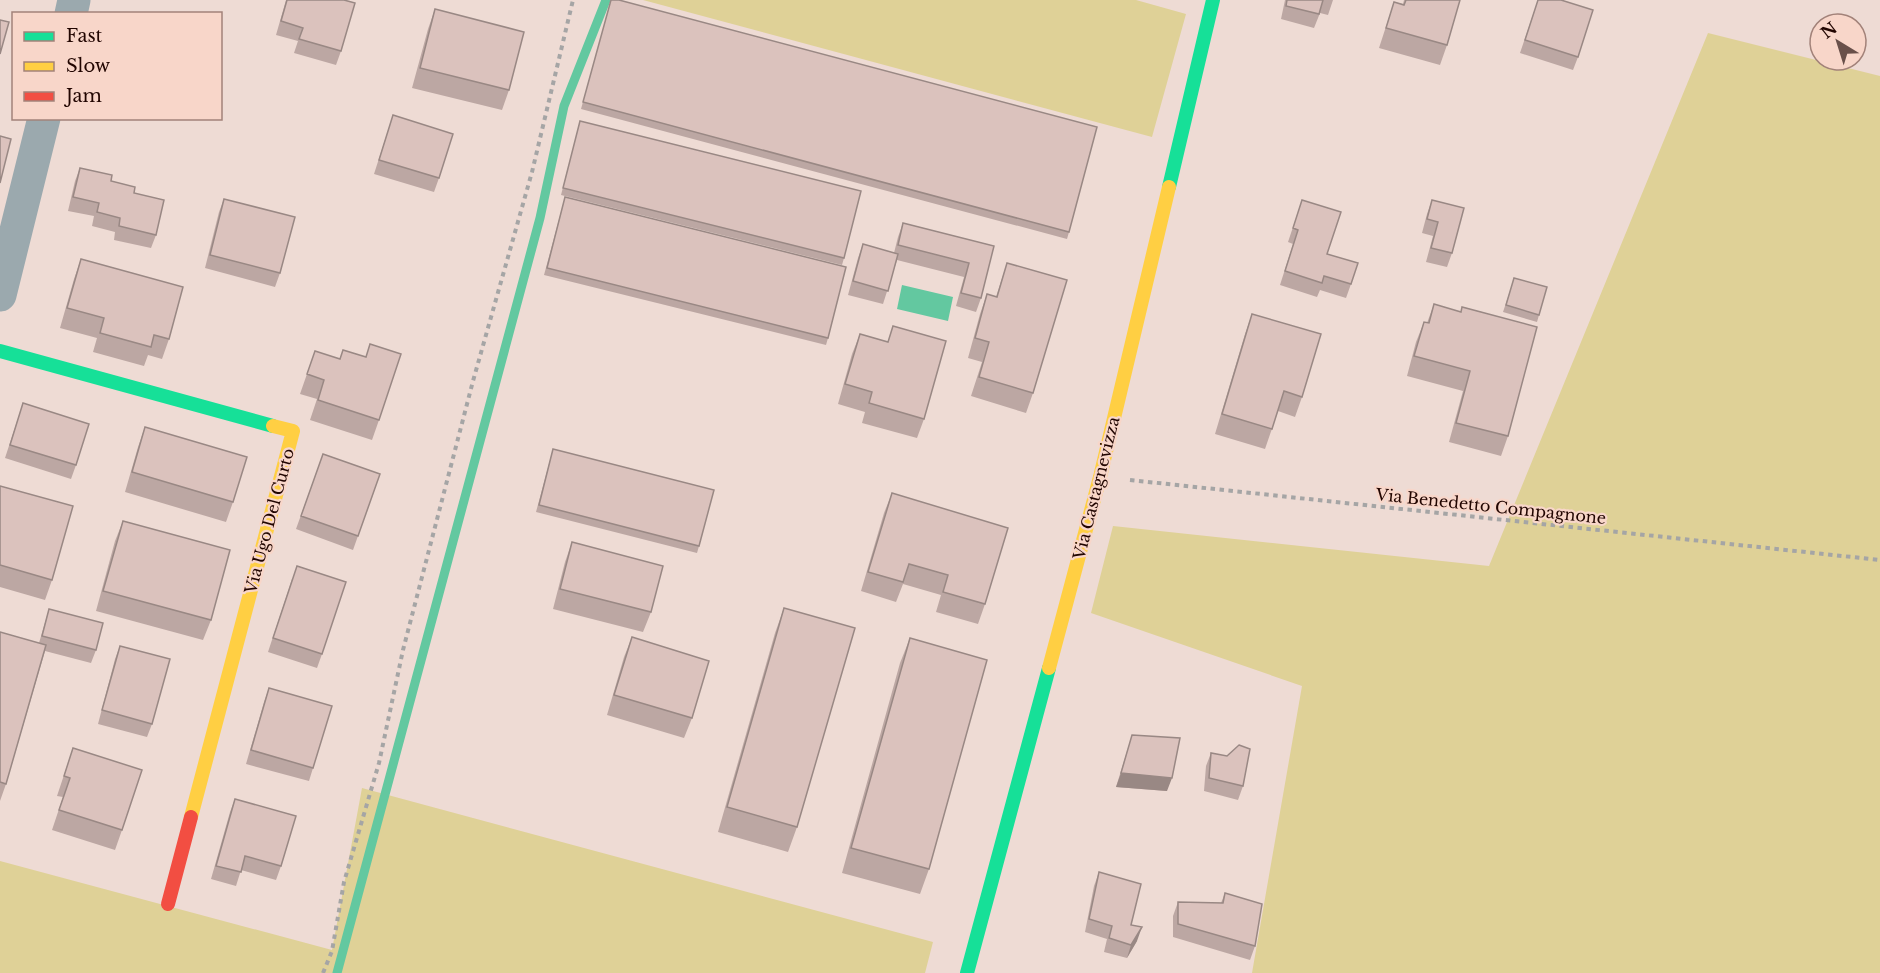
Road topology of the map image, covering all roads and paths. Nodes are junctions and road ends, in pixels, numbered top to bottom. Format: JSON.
{"nodes":[{"id":1,"x":573,"y":0,"type":"edge"},
{"id":2,"x":1213,"y":0,"type":"edge"},
{"id":3,"x":44,"y":120,"type":"edge"},
{"id":4,"x":0,"y":295,"type":"edge"},
{"id":5,"x":0,"y":351,"type":"edge"},
{"id":6,"x":1100,"y":477,"type":"junction"},
{"id":7,"x":1880,"y":560,"type":"edge"},
{"id":8,"x":168,"y":904,"type":"dead end"},
{"id":9,"x":323,"y":973,"type":"edge"},
{"id":10,"x":967,"y":973,"type":"edge"}],
"edges":[{"from":1,"to":9,"type":"path"},
{"from":2,"to":6,"type":"street","name":"Via Castagnevizza"},
{"from":3,"to":4,"type":"street"},
{"from":5,"to":8,"type":"street","name":"Via Ugo Del Curto"},
{"from":6,"to":7,"type":"path","name":"Via Benedetto Compagnone"},
{"from":6,"to":10,"type":"street","name":"Via Castagnevizza"}]}
